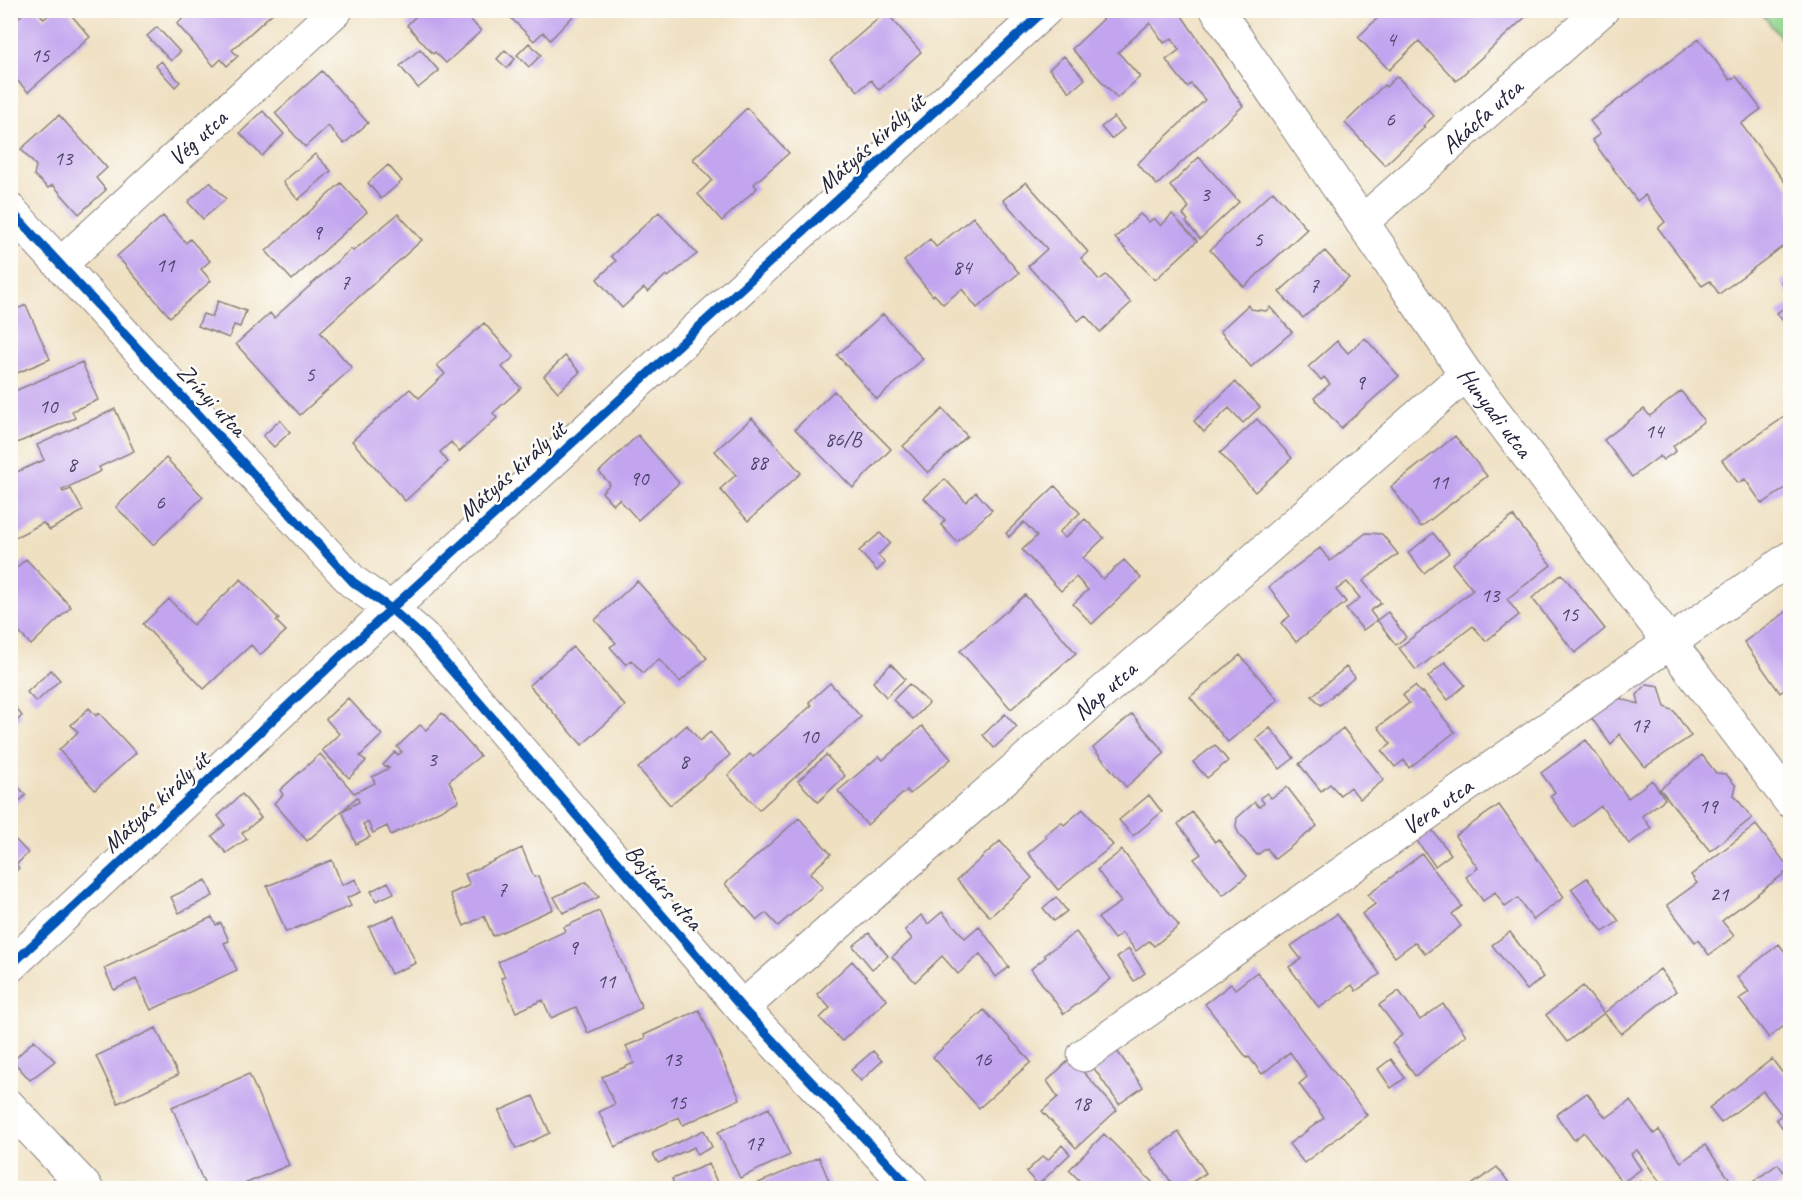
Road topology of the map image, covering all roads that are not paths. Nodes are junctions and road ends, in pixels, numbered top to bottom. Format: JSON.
{"nodes":[{"id":1,"x":336,"y":10,"type":"edge"},
{"id":2,"x":1045,"y":10,"type":"edge"},
{"id":3,"x":1217,"y":10,"type":"edge"},
{"id":4,"x":1602,"y":10,"type":"edge"},
{"id":5,"x":10,"y":210,"type":"edge"},
{"id":6,"x":1362,"y":222,"type":"junction"},
{"id":7,"x":61,"y":264,"type":"junction"},
{"id":8,"x":1466,"y":374,"type":"junction"},
{"id":9,"x":1791,"y":558,"type":"edge"},
{"id":10,"x":391,"y":609,"type":"junction"},
{"id":11,"x":1671,"y":643,"type":"junction"},
{"id":12,"x":1791,"y":801,"type":"edge"},
{"id":13,"x":10,"y":966,"type":"edge"},
{"id":14,"x":742,"y":1008,"type":"junction"},
{"id":15,"x":1084,"y":1055,"type":"dead end"},
{"id":16,"x":10,"y":1107,"type":"edge"},
{"id":17,"x":86,"y":1188,"type":"edge"},
{"id":18,"x":911,"y":1188,"type":"edge"}],
"edges":[{"from":1,"to":7,"type":"street","name":"Vég utca"},
{"from":2,"to":10,"type":"street","name":"Mátyás király út"},
{"from":3,"to":6,"type":"street","name":"Hunyadi utca"},
{"from":4,"to":6,"type":"street","name":"Akácfa utca"},
{"from":5,"to":7,"type":"street","name":"Zrínyi utca"},
{"from":6,"to":8,"type":"street","name":"Hunyadi utca"},
{"from":7,"to":10,"type":"street","name":"Zrínyi utca"},
{"from":8,"to":11,"type":"street","name":"Hunyadi utca"},
{"from":8,"to":14,"type":"street","name":"Nap utca"},
{"from":9,"to":11,"type":"street","name":"Vera utca"},
{"from":10,"to":13,"type":"street","name":"Mátyás király út"},
{"from":10,"to":14,"type":"street","name":"Bajtárs utca"},
{"from":11,"to":12,"type":"street","name":"Hunyadi utca"},
{"from":11,"to":15,"type":"street","name":"Vera utca"},
{"from":14,"to":18,"type":"street","name":"Bajtárs utca"},
{"from":16,"to":17,"type":"street"}]}
